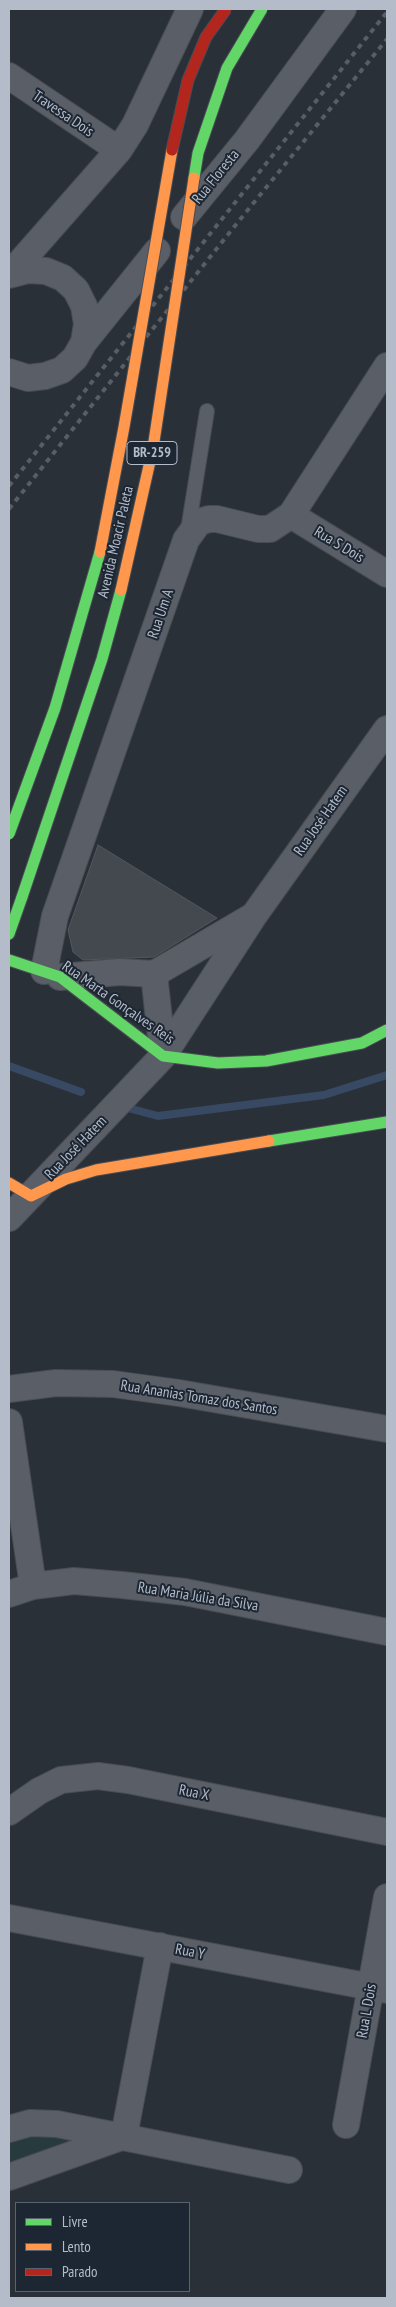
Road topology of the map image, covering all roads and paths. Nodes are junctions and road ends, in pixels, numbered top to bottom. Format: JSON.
{"nodes":[{"id":1,"x":190,"y":9,"type":"edge"},
{"id":2,"x":226,"y":9,"type":"edge"},
{"id":3,"x":262,"y":9,"type":"edge"},
{"id":4,"x":343,"y":9,"type":"edge"},
{"id":5,"x":9,"y":76,"type":"edge"},
{"id":6,"x":120,"y":150,"type":"junction"},
{"id":7,"x":10,"y":275,"type":"edge"},
{"id":8,"x":84,"y":342,"type":"junction"},
{"id":9,"x":387,"y":366,"type":"edge"},
{"id":10,"x":9,"y":373,"type":"edge"},
{"id":11,"x":207,"y":411,"type":"dead end"},
{"id":12,"x":291,"y":515,"type":"junction"},
{"id":13,"x":186,"y":540,"type":"junction"},
{"id":14,"x":387,"y":574,"type":"edge"},
{"id":15,"x":387,"y":728,"type":"edge"},
{"id":16,"x":9,"y":834,"type":"edge"},
{"id":17,"x":255,"y":914,"type":"junction"},
{"id":18,"x":9,"y":934,"type":"edge"},
{"id":19,"x":9,"y":960,"type":"edge"},
{"id":20,"x":52,"y":974,"type":"junction"},
{"id":21,"x":154,"y":974,"type":"junction"},
{"id":22,"x":387,"y":1030,"type":"edge"},
{"id":23,"x":163,"y":1056,"type":"junction"},
{"id":24,"x":387,"y":1122,"type":"edge"},
{"id":25,"x":20,"y":1190,"type":"edge"},
{"id":26,"x":9,"y":1218,"type":"edge"},
{"id":27,"x":9,"y":1389,"type":"edge"},
{"id":28,"x":9,"y":1422,"type":"edge"},
{"id":29,"x":387,"y":1429,"type":"edge"},
{"id":30,"x":33,"y":1586,"type":"junction"},
{"id":31,"x":9,"y":1594,"type":"edge"},
{"id":32,"x":387,"y":1632,"type":"edge"},
{"id":33,"x":9,"y":1812,"type":"edge"},
{"id":34,"x":387,"y":1832,"type":"edge"},
{"id":35,"x":387,"y":1898,"type":"edge"},
{"id":36,"x":9,"y":1918,"type":"edge"},
{"id":37,"x":160,"y":1946,"type":"junction"},
{"id":38,"x":379,"y":1989,"type":"edge"},
{"id":39,"x":346,"y":2125,"type":"dead end"},
{"id":40,"x":9,"y":2129,"type":"edge"},
{"id":41,"x":124,"y":2136,"type":"junction"},
{"id":42,"x":289,"y":2170,"type":"dead end"},
{"id":43,"x":9,"y":2177,"type":"edge"}],
"edges":[{"from":1,"to":6,"type":"street","name":"Rua Floresta"},
{"from":2,"to":16,"type":"main road","name":"Avenida Moacir Paleta","number":"BR-259","bridge":true},
{"from":3,"to":18,"type":"main road","name":"Avenida Moacir Paleta","number":"BR-259","bridge":true},
{"from":4,"to":8,"type":"street","name":"Rua Floresta"},
{"from":5,"to":6,"type":"street","name":"Travessa Dois"},
{"from":6,"to":7,"type":"street","name":"Rua Floresta"},
{"from":7,"to":8,"type":"street","name":"Rua Floresta"},
{"from":8,"to":10,"type":"street","name":"Rua Floresta"},
{"from":9,"to":12,"type":"street","name":"Rua Um A"},
{"from":11,"to":13,"type":"lane"},
{"from":12,"to":13,"type":"street","name":"Rua Um A"},
{"from":12,"to":14,"type":"street","name":"Rua S Dois"},
{"from":13,"to":20,"type":"street","name":"Rua Um A"},
{"from":15,"to":17,"type":"street","name":"Rua José Hatem"},
{"from":17,"to":21,"type":"street","name":"Rua José Hatem"},
{"from":17,"to":23,"type":"street","name":"Rua José Hatem"},
{"from":19,"to":20,"type":"main road","name":"Rua Marta Gonçalves Reis"},
{"from":20,"to":21,"type":"street"},
{"from":20,"to":23,"type":"main road","name":"Rua Marta Gonçalves Reis"},
{"from":21,"to":23,"type":"street"},
{"from":22,"to":23,"type":"main road","name":"Rua Marta Gonçalves Reis"},
{"from":23,"to":25,"type":"street","name":"Rua José Hatem"},
{"from":24,"to":25,"type":"main road"},
{"from":25,"to":26,"type":"street","name":"Rua José Hatem"},
{"from":27,"to":29,"type":"street","name":"Rua Ananias Tomaz dos Santos"},
{"from":28,"to":30,"type":"street"},
{"from":30,"to":31,"type":"street","name":"Rua Maria Júlia da Silva"},
{"from":30,"to":32,"type":"street","name":"Rua Maria Júlia da Silva"},
{"from":33,"to":34,"type":"street","name":"Rua X"},
{"from":35,"to":38,"type":"street","name":"Rua L Dois"},
{"from":36,"to":37,"type":"street","name":"Rua Y"},
{"from":37,"to":38,"type":"street","name":"Rua Y"},
{"from":37,"to":41,"type":"street"},
{"from":38,"to":39,"type":"street","name":"Rua L Dois"},
{"from":40,"to":41,"type":"street"},
{"from":41,"to":42,"type":"street"},
{"from":41,"to":43,"type":"street"}]}
